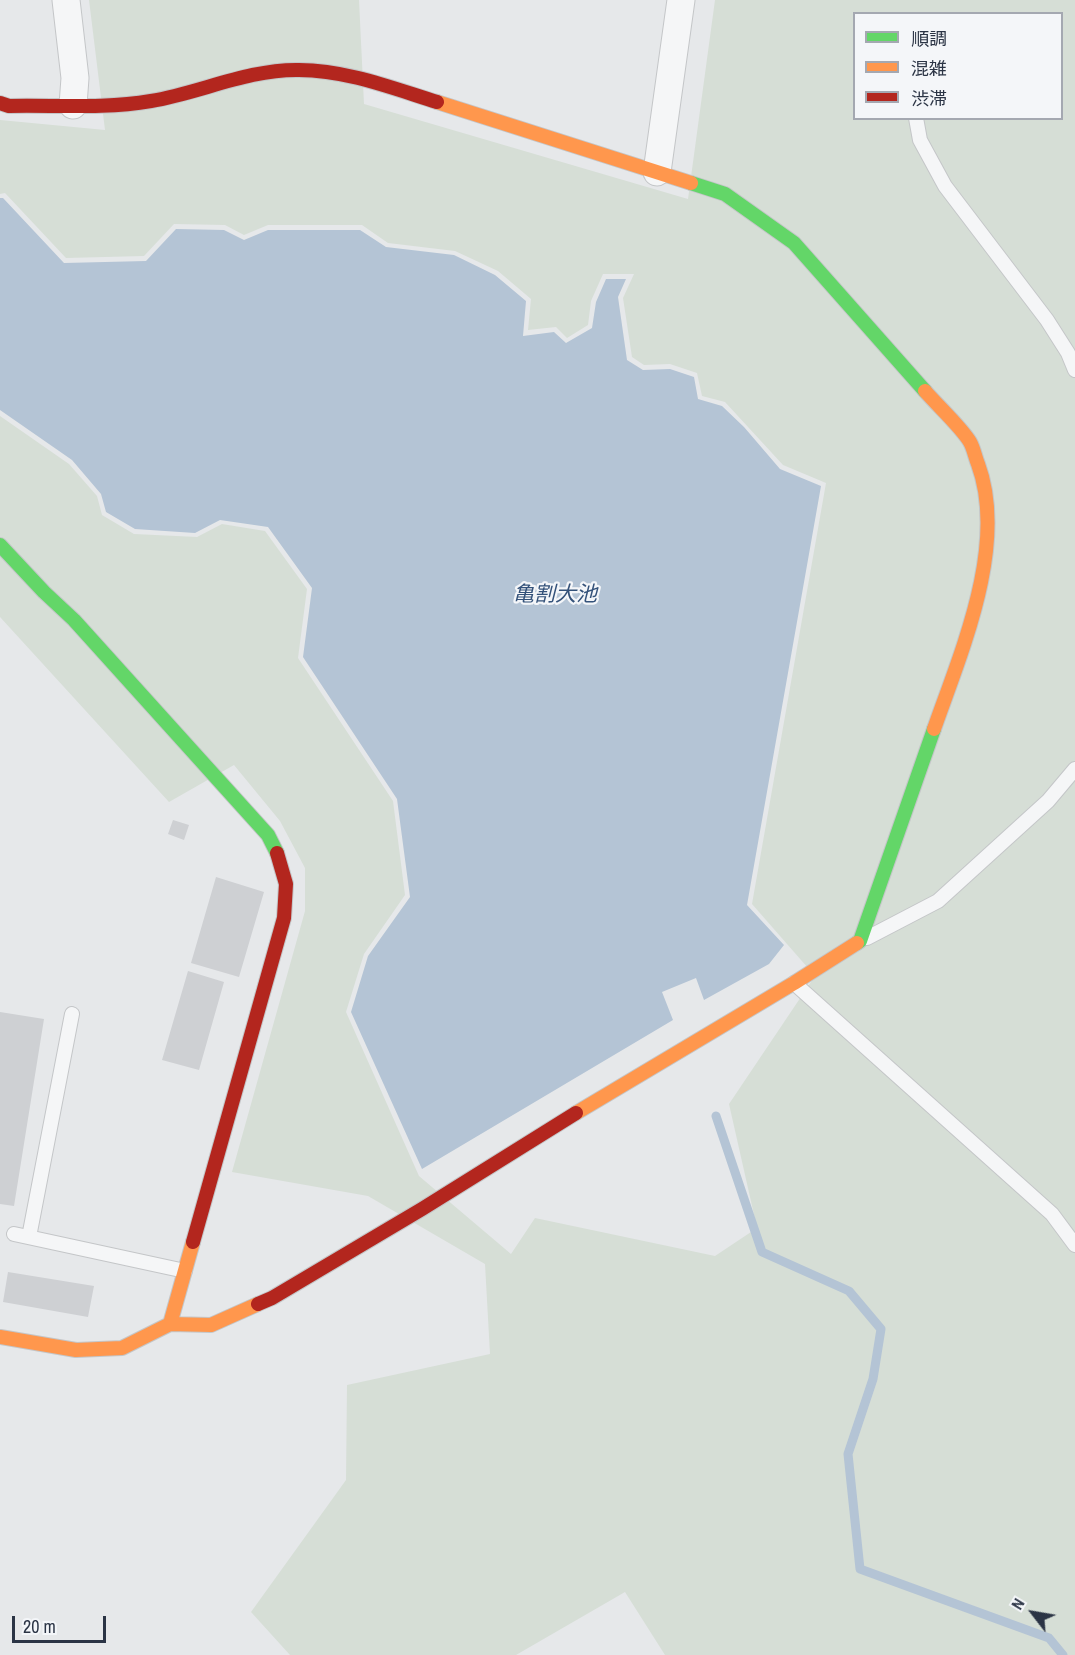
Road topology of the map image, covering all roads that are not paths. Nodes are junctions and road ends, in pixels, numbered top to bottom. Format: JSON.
{"nodes":[{"id":1,"x":66,"y":0,"type":"edge"},
{"id":2,"x":681,"y":0,"type":"edge"},
{"id":3,"x":0,"y":103,"type":"edge"},
{"id":4,"x":73,"y":105,"type":"junction"},
{"id":5,"x":916,"y":120,"type":"edge"},
{"id":6,"x":657,"y":172,"type":"junction"},
{"id":7,"x":1075,"y":370,"type":"edge"},
{"id":8,"x":0,"y":545,"type":"edge"},
{"id":9,"x":1075,"y":769,"type":"edge"},
{"id":10,"x":860,"y":942,"type":"junction"},
{"id":11,"x":794,"y":983,"type":"junction"},
{"id":12,"x":72,"y":1014,"type":"dead end"},
{"id":13,"x":14,"y":1234,"type":"dead end"},
{"id":14,"x":29,"y":1237,"type":"junction"},
{"id":15,"x":1075,"y":1245,"type":"edge"},
{"id":16,"x":185,"y":1271,"type":"junction"},
{"id":17,"x":170,"y":1324,"type":"junction"},
{"id":18,"x":0,"y":1337,"type":"edge"}],
"edges":[{"from":1,"to":4,"type":"street"},
{"from":2,"to":6,"type":"street"},
{"from":3,"to":4,"type":"street"},
{"from":4,"to":6,"type":"street"},
{"from":5,"to":7,"type":"lane"},
{"from":6,"to":10,"type":"street"},
{"from":8,"to":16,"type":"street"},
{"from":9,"to":10,"type":"lane"},
{"from":10,"to":11,"type":"street"},
{"from":11,"to":15,"type":"lane"},
{"from":11,"to":17,"type":"street"},
{"from":12,"to":14,"type":"lane"},
{"from":13,"to":14,"type":"lane"},
{"from":14,"to":16,"type":"lane"},
{"from":16,"to":17,"type":"street"},
{"from":17,"to":18,"type":"street"}]}
